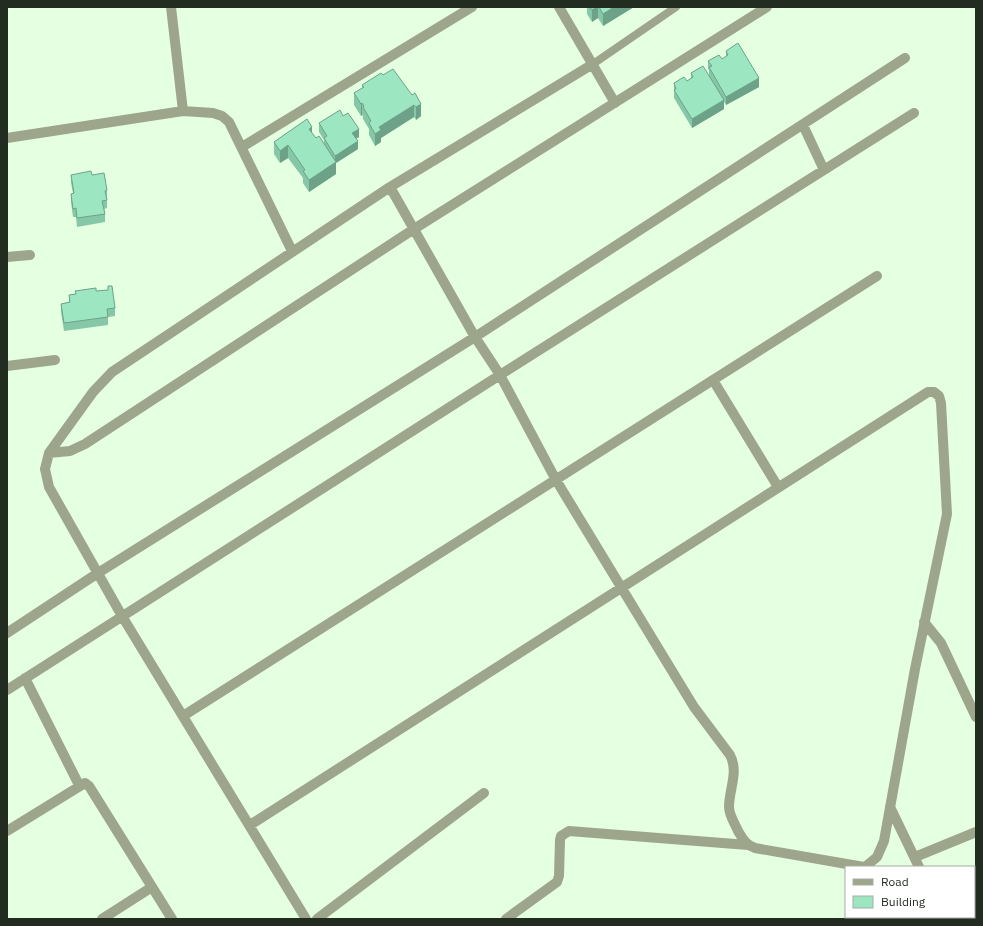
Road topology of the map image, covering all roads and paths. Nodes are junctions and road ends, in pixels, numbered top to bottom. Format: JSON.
{"nodes":[{"id":1,"x":172,"y":7,"type":"edge"},
{"id":2,"x":472,"y":7,"type":"edge"},
{"id":3,"x":559,"y":7,"type":"edge"},
{"id":4,"x":676,"y":7,"type":"edge"},
{"id":5,"x":767,"y":7,"type":"edge"},
{"id":6,"x":905,"y":58,"type":"dead end"},
{"id":7,"x":593,"y":64,"type":"junction"},
{"id":8,"x":615,"y":103,"type":"junction"},
{"id":9,"x":186,"y":111,"type":"junction"},
{"id":10,"x":914,"y":113,"type":"dead end"},
{"id":11,"x":803,"y":125,"type":"junction"},
{"id":12,"x":7,"y":138,"type":"edge"},
{"id":13,"x":242,"y":147,"type":"junction"},
{"id":14,"x":824,"y":170,"type":"junction"},
{"id":15,"x":390,"y":187,"type":"junction"},
{"id":16,"x":414,"y":229,"type":"junction"},
{"id":17,"x":292,"y":251,"type":"junction"},
{"id":18,"x":30,"y":255,"type":"dead end"},
{"id":19,"x":7,"y":257,"type":"edge"},
{"id":20,"x":877,"y":276,"type":"dead end"},
{"id":21,"x":475,"y":337,"type":"junction"},
{"id":22,"x":55,"y":360,"type":"dead end"},
{"id":23,"x":7,"y":366,"type":"edge"},
{"id":24,"x":500,"y":375,"type":"junction"},
{"id":25,"x":713,"y":380,"type":"junction"},
{"id":26,"x":49,"y":453,"type":"junction"},
{"id":27,"x":556,"y":480,"type":"junction"},
{"id":28,"x":778,"y":487,"type":"junction"},
{"id":29,"x":98,"y":573,"type":"junction"},
{"id":30,"x":622,"y":586,"type":"junction"},
{"id":31,"x":122,"y":616,"type":"junction"},
{"id":32,"x":924,"y":622,"type":"junction"},
{"id":33,"x":7,"y":633,"type":"edge"},
{"id":34,"x":25,"y":678,"type":"junction"},
{"id":35,"x":7,"y":690,"type":"edge"},
{"id":36,"x":183,"y":716,"type":"junction"},
{"id":37,"x":976,"y":717,"type":"edge"},
{"id":38,"x":79,"y":785,"type":"junction"},
{"id":39,"x":484,"y":793,"type":"dead end"},
{"id":40,"x":890,"y":807,"type":"junction"},
{"id":41,"x":250,"y":825,"type":"junction"},
{"id":42,"x":7,"y":830,"type":"edge"},
{"id":43,"x":976,"y":832,"type":"edge"},
{"id":44,"x":748,"y":845,"type":"junction"},
{"id":45,"x":914,"y":857,"type":"junction"},
{"id":46,"x":859,"y":866,"type":"edge"},
{"id":47,"x":866,"y":866,"type":"edge"},
{"id":48,"x":918,"y":866,"type":"edge"},
{"id":49,"x":152,"y":887,"type":"junction"},
{"id":50,"x":102,"y":919,"type":"edge"},
{"id":51,"x":172,"y":919,"type":"edge"},
{"id":52,"x":306,"y":919,"type":"edge"},
{"id":53,"x":317,"y":919,"type":"edge"},
{"id":54,"x":506,"y":919,"type":"edge"}],
"edges":[{"from":1,"to":9,"type":"street"},
{"from":2,"to":13,"type":"street"},
{"from":3,"to":7,"type":"street"},
{"from":4,"to":7,"type":"lane"},
{"from":5,"to":8,"type":"street"},
{"from":6,"to":11,"type":"street"},
{"from":7,"to":8,"type":"street"},
{"from":7,"to":15,"type":"street"},
{"from":8,"to":16,"type":"street"},
{"from":9,"to":12,"type":"street"},
{"from":9,"to":13,"type":"street"},
{"from":10,"to":14,"type":"street"},
{"from":11,"to":14,"type":"street"},
{"from":11,"to":21,"type":"street"},
{"from":13,"to":17,"type":"street"},
{"from":14,"to":24,"type":"street"},
{"from":15,"to":16,"type":"street"},
{"from":15,"to":17,"type":"street"},
{"from":16,"to":21,"type":"street"},
{"from":16,"to":26,"type":"street"},
{"from":17,"to":26,"type":"street"},
{"from":18,"to":19,"type":"street"},
{"from":20,"to":25,"type":"street"},
{"from":21,"to":24,"type":"street"},
{"from":21,"to":29,"type":"street"},
{"from":22,"to":23,"type":"street"},
{"from":24,"to":27,"type":"street"},
{"from":24,"to":31,"type":"street"},
{"from":25,"to":27,"type":"street"},
{"from":25,"to":28,"type":"street"},
{"from":26,"to":29,"type":"street"},
{"from":27,"to":30,"type":"street"},
{"from":27,"to":36,"type":"street"},
{"from":28,"to":30,"type":"street"},
{"from":28,"to":32,"type":"street"},
{"from":29,"to":31,"type":"street"},
{"from":29,"to":33,"type":"street"},
{"from":30,"to":41,"type":"street"},
{"from":30,"to":44,"type":"street"},
{"from":31,"to":34,"type":"street"},
{"from":31,"to":36,"type":"street"},
{"from":32,"to":37,"type":"street"},
{"from":32,"to":40,"type":"street"},
{"from":34,"to":35,"type":"street"},
{"from":34,"to":38,"type":"street"},
{"from":36,"to":41,"type":"street"},
{"from":38,"to":42,"type":"street"},
{"from":38,"to":49,"type":"street"},
{"from":39,"to":53,"type":"street"},
{"from":40,"to":45,"type":"street"},
{"from":40,"to":47,"type":"street"},
{"from":41,"to":52,"type":"street"},
{"from":43,"to":45,"type":"street"},
{"from":44,"to":46,"type":"street"},
{"from":44,"to":54,"type":"street"},
{"from":45,"to":48,"type":"street"},
{"from":49,"to":50,"type":"street"},
{"from":49,"to":51,"type":"street"}]}
